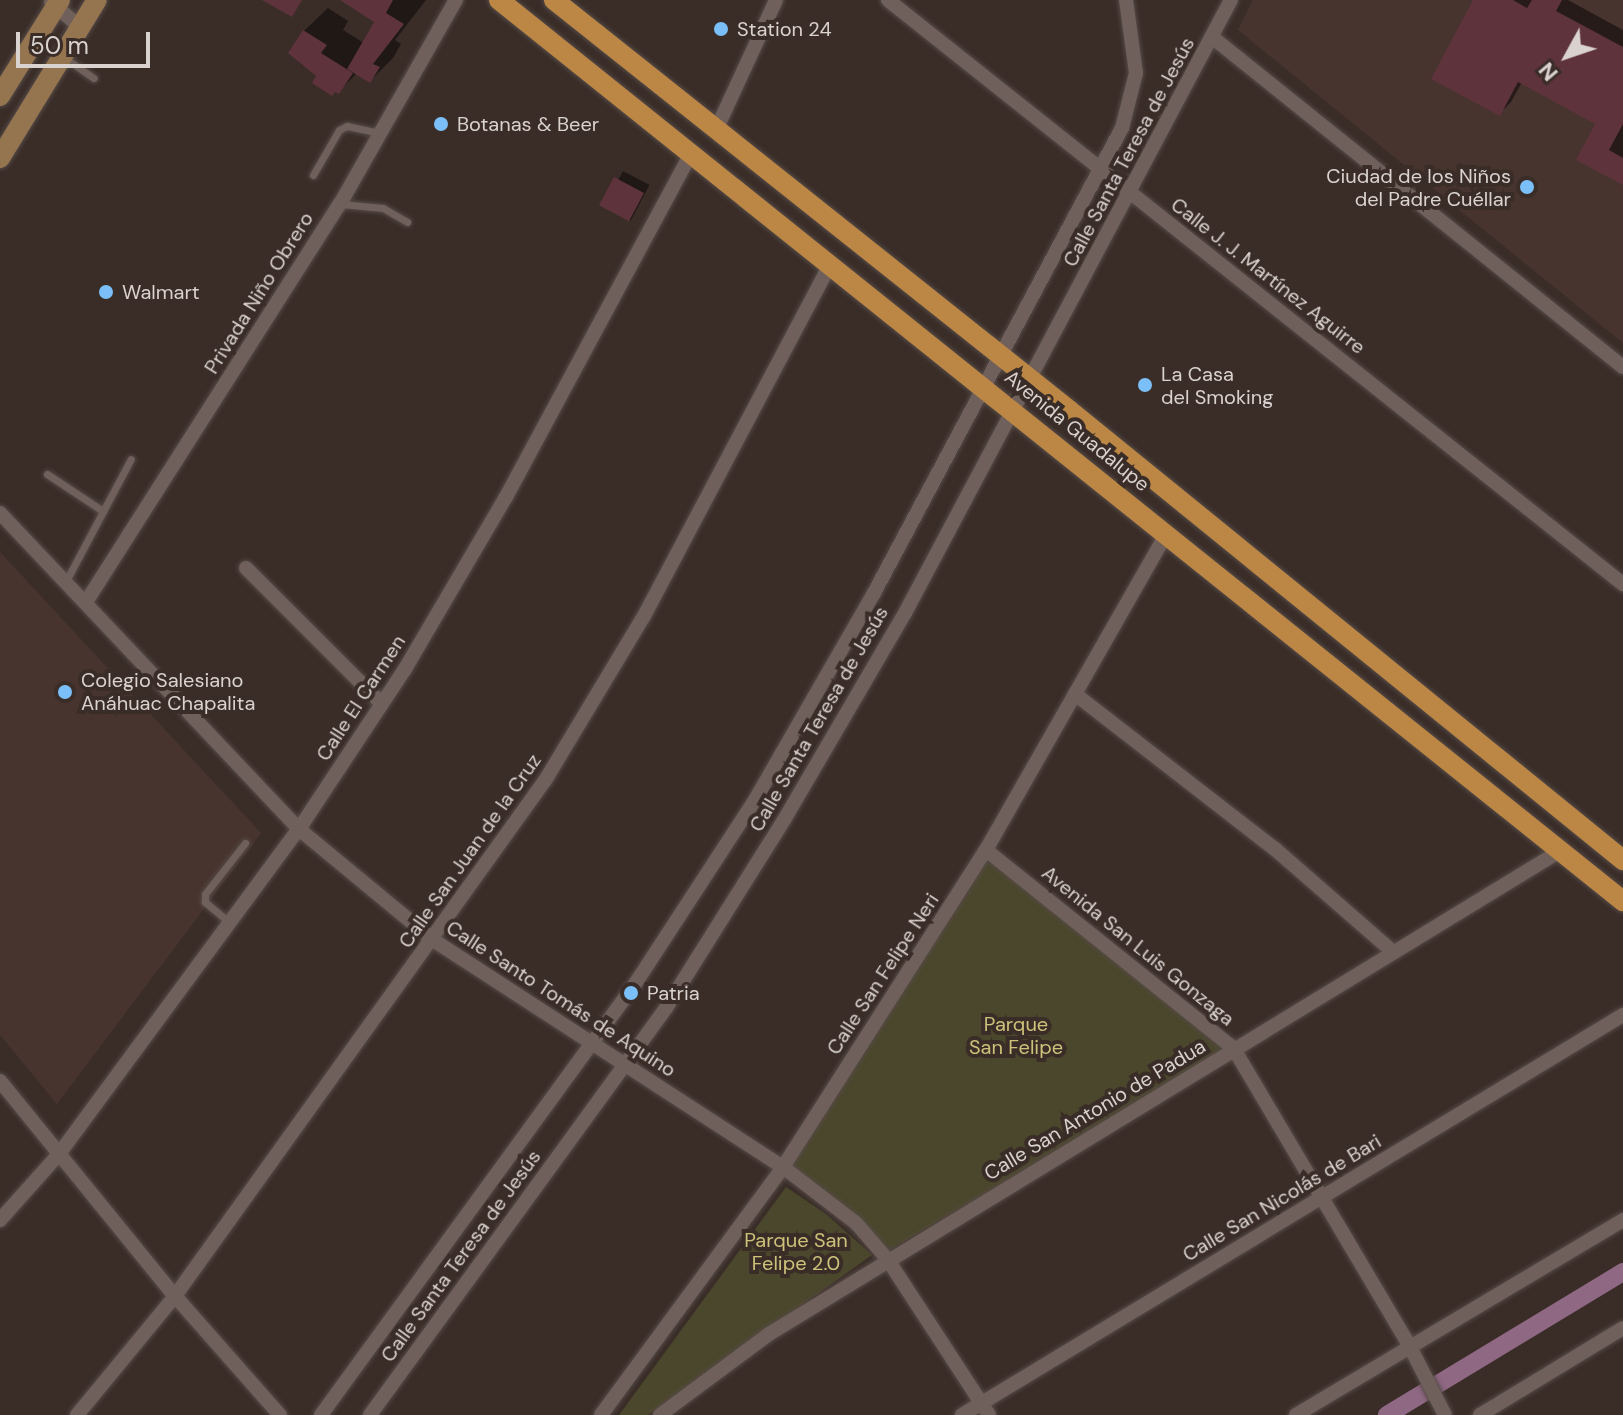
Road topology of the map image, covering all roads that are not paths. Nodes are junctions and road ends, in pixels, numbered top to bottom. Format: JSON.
{"nodes":[{"id":1,"x":97,"y":0,"type":"edge"},
{"id":2,"x":456,"y":0,"type":"edge"},
{"id":3,"x":499,"y":0,"type":"edge"},
{"id":4,"x":554,"y":0,"type":"edge"},
{"id":5,"x":776,"y":0,"type":"edge"},
{"id":6,"x":888,"y":0,"type":"edge"},
{"id":7,"x":1126,"y":0,"type":"edge"},
{"id":8,"x":1231,"y":0,"type":"edge"},
{"id":9,"x":55,"y":2,"type":"edge"},
{"id":10,"x":81,"y":28,"type":"junction"},
{"id":11,"x":1212,"y":37,"type":"junction"},
{"id":12,"x":63,"y":57,"type":"junction"},
{"id":13,"x":94,"y":78,"type":"dead end"},
{"id":14,"x":0,"y":96,"type":"edge"},
{"id":15,"x":716,"y":130,"type":"junction"},
{"id":16,"x":380,"y":133,"type":"junction"},
{"id":17,"x":690,"y":155,"type":"junction"},
{"id":18,"x":0,"y":158,"type":"edge"},
{"id":19,"x":1100,"y":168,"type":"junction"},
{"id":20,"x":313,"y":175,"type":"dead end"},
{"id":21,"x":1130,"y":192,"type":"junction"},
{"id":22,"x":340,"y":204,"type":"junction"},
{"id":23,"x":407,"y":222,"type":"dead end"},
{"id":24,"x":830,"y":265,"type":"junction"},
{"id":25,"x":1000,"y":356,"type":"junction"},
{"id":26,"x":1623,"y":367,"type":"edge"},
{"id":27,"x":1031,"y":381,"type":"junction"},
{"id":28,"x":986,"y":388,"type":"junction"},
{"id":29,"x":1014,"y":413,"type":"junction"},
{"id":30,"x":131,"y":459,"type":"dead end"},
{"id":31,"x":47,"y":474,"type":"dead end"},
{"id":32,"x":103,"y":511,"type":"junction"},
{"id":33,"x":0,"y":513,"type":"edge"},
{"id":34,"x":1166,"y":535,"type":"junction"},
{"id":35,"x":246,"y":568,"type":"dead end"},
{"id":36,"x":66,"y":581,"type":"junction"},
{"id":37,"x":1623,"y":584,"type":"edge"},
{"id":38,"x":86,"y":602,"type":"junction"},
{"id":39,"x":1075,"y":694,"type":"junction"},
{"id":40,"x":382,"y":704,"type":"junction"},
{"id":41,"x":299,"y":829,"type":"junction"},
{"id":42,"x":245,"y":843,"type":"dead end"},
{"id":43,"x":986,"y":850,"type":"junction"},
{"id":44,"x":1560,"y":851,"type":"junction"},
{"id":45,"x":1623,"y":860,"type":"edge"},
{"id":46,"x":1623,"y":901,"type":"edge"},
{"id":47,"x":230,"y":923,"type":"junction"},
{"id":48,"x":433,"y":940,"type":"junction"},
{"id":49,"x":1393,"y":952,"type":"junction"},
{"id":50,"x":1623,"y":1015,"type":"edge"},
{"id":51,"x":592,"y":1044,"type":"junction"},
{"id":52,"x":1234,"y":1049,"type":"junction"},
{"id":53,"x":625,"y":1066,"type":"junction"},
{"id":54,"x":0,"y":1081,"type":"edge"},
{"id":55,"x":59,"y":1154,"type":"junction"},
{"id":56,"x":783,"y":1167,"type":"junction"},
{"id":57,"x":1321,"y":1197,"type":"junction"},
{"id":58,"x":0,"y":1220,"type":"edge"},
{"id":59,"x":1623,"y":1220,"type":"edge"},
{"id":60,"x":888,"y":1260,"type":"junction"},
{"id":61,"x":175,"y":1296,"type":"junction"},
{"id":62,"x":1620,"y":1335,"type":"edge"},
{"id":63,"x":1410,"y":1347,"type":"junction"},
{"id":64,"x":985,"y":1409,"type":"edge"},
{"id":65,"x":1443,"y":1411,"type":"edge"},
{"id":66,"x":77,"y":1415,"type":"edge"},
{"id":67,"x":280,"y":1415,"type":"edge"},
{"id":68,"x":321,"y":1415,"type":"edge"},
{"id":69,"x":370,"y":1415,"type":"edge"},
{"id":70,"x":601,"y":1415,"type":"edge"},
{"id":71,"x":660,"y":1415,"type":"edge"},
{"id":72,"x":962,"y":1415,"type":"edge"},
{"id":73,"x":1296,"y":1415,"type":"edge"},
{"id":74,"x":1480,"y":1415,"type":"edge"}],
"edges":[{"from":1,"to":10,"type":"main road"},
{"from":2,"to":16,"type":"street","name":"Privada Niño Obrero"},
{"from":3,"to":17,"type":"main road","name":"Avenida Guadalupe"},
{"from":4,"to":15,"type":"main road","name":"Avenida Guadalupe"},
{"from":5,"to":15,"type":"street"},
{"from":6,"to":19,"type":"street","name":"Calle J. J. Martínez Aguirre"},
{"from":7,"to":19,"type":"street","name":"Calle Santa Teresa de Jesús"},
{"from":8,"to":11,"type":"street","name":"Calle Santa Teresa de Jesús"},
{"from":9,"to":10,"type":"street"},
{"from":9,"to":14,"type":"main road"},
{"from":10,"to":12,"type":"main road"},
{"from":11,"to":21,"type":"street","name":"Calle Santa Teresa de Jesús"},
{"from":11,"to":26,"type":"street"},
{"from":12,"to":13,"type":"lane"},
{"from":12,"to":18,"type":"main road"},
{"from":15,"to":25,"type":"main road","name":"Avenida Guadalupe"},
{"from":16,"to":20,"type":"lane"},
{"from":16,"to":22,"type":"street","name":"Privada Niño Obrero"},
{"from":17,"to":24,"type":"main road","name":"Avenida Guadalupe"},
{"from":17,"to":40,"type":"street","name":"Calle El Carmen"},
{"from":19,"to":21,"type":"street","name":"Calle J. J. Martínez Aguirre"},
{"from":19,"to":25,"type":"street","name":"Calle Santa Teresa de Jesús"},
{"from":21,"to":27,"type":"street","name":"Calle Santa Teresa de Jesús"},
{"from":21,"to":37,"type":"street","name":"Calle J. J. Martínez Aguirre"},
{"from":22,"to":23,"type":"lane"},
{"from":22,"to":38,"type":"street","name":"Privada Niño Obrero"},
{"from":24,"to":28,"type":"main road","name":"Avenida Guadalupe"},
{"from":24,"to":48,"type":"street","name":"Calle San Juan de la Cruz"},
{"from":25,"to":27,"type":"main road","name":"Avenida Guadalupe"},
{"from":25,"to":28,"type":"street","name":"Calle Santa Teresa de Jesús"},
{"from":27,"to":29,"type":"street","name":"Calle Santa Teresa de Jesús"},
{"from":27,"to":45,"type":"main road","name":"Avenida Guadalupe"},
{"from":28,"to":29,"type":"main road","name":"Avenida Guadalupe"},
{"from":28,"to":51,"type":"street","name":"Calle Santa Teresa de Jesús"},
{"from":29,"to":34,"type":"main road","name":"Avenida Guadalupe"},
{"from":29,"to":53,"type":"street","name":"Calle Santa Teresa de Jesús"},
{"from":30,"to":32,"type":"lane"},
{"from":31,"to":32,"type":"lane"},
{"from":32,"to":36,"type":"lane"},
{"from":33,"to":36,"type":"street","name":"Calle Santo Tomás de Aquino"},
{"from":34,"to":39,"type":"street","name":"Calle San Felipe Neri"},
{"from":34,"to":44,"type":"main road","name":"Avenida Guadalupe"},
{"from":35,"to":40,"type":"street"},
{"from":36,"to":38,"type":"street","name":"Calle Santo Tomás de Aquino"},
{"from":38,"to":41,"type":"street","name":"Calle Santo Tomás de Aquino"},
{"from":39,"to":43,"type":"street","name":"Calle San Felipe Neri"},
{"from":39,"to":49,"type":"street"},
{"from":40,"to":41,"type":"street","name":"Calle El Carmen"},
{"from":41,"to":47,"type":"street","name":"Calle El Carmen"},
{"from":41,"to":48,"type":"street","name":"Calle Santo Tomás de Aquino"},
{"from":42,"to":47,"type":"lane"},
{"from":43,"to":52,"type":"street","name":"Avenida San Luis Gonzaga"},
{"from":43,"to":56,"type":"street","name":"Calle San Felipe Neri"},
{"from":44,"to":46,"type":"main road","name":"Avenida Guadalupe"},
{"from":44,"to":49,"type":"street","name":"Calle San Antonio de Padua"},
{"from":47,"to":55,"type":"street","name":"Calle El Carmen"},
{"from":48,"to":51,"type":"street","name":"Calle Santo Tomás de Aquino"},
{"from":48,"to":61,"type":"street","name":"Calle San Juan de la Cruz"},
{"from":49,"to":52,"type":"street","name":"Calle San Antonio de Padua"},
{"from":50,"to":57,"type":"street","name":"Calle San Nicolás de Bari"},
{"from":51,"to":53,"type":"street","name":"Calle Santo Tomás de Aquino"},
{"from":51,"to":68,"type":"street","name":"Calle Santa Teresa de Jesús"},
{"from":52,"to":57,"type":"street","name":"Avenida San Luis Gonzaga"},
{"from":52,"to":60,"type":"street","name":"Calle San Antonio de Padua"},
{"from":53,"to":56,"type":"street","name":"Calle Santo Tomás de Aquino"},
{"from":53,"to":69,"type":"street","name":"Calle Santa Teresa de Jesús"},
{"from":54,"to":55,"type":"street"},
{"from":55,"to":58,"type":"street","name":"Calle El Carmen"},
{"from":55,"to":61,"type":"street"},
{"from":56,"to":60,"type":"street","name":"Calle Santo Tomás de Aquino"},
{"from":56,"to":70,"type":"street","name":"Calle San Felipe Neri"},
{"from":57,"to":63,"type":"street","name":"Avenida San Luis Gonzaga"},
{"from":57,"to":64,"type":"street","name":"Calle San Nicolás de Bari"},
{"from":59,"to":63,"type":"street"},
{"from":60,"to":64,"type":"street","name":"Calle Santo Tomás de Aquino"},
{"from":60,"to":71,"type":"street","name":"Calle San Antonio de Padua"},
{"from":61,"to":66,"type":"street","name":"Calle San Juan de la Cruz"},
{"from":61,"to":67,"type":"street"},
{"from":62,"to":74,"type":"street"},
{"from":63,"to":65,"type":"street","name":"Avenida San Luis Gonzaga"},
{"from":63,"to":73,"type":"street"},
{"from":64,"to":72,"type":"street","name":"Calle San Nicolás de Bari"}]}
